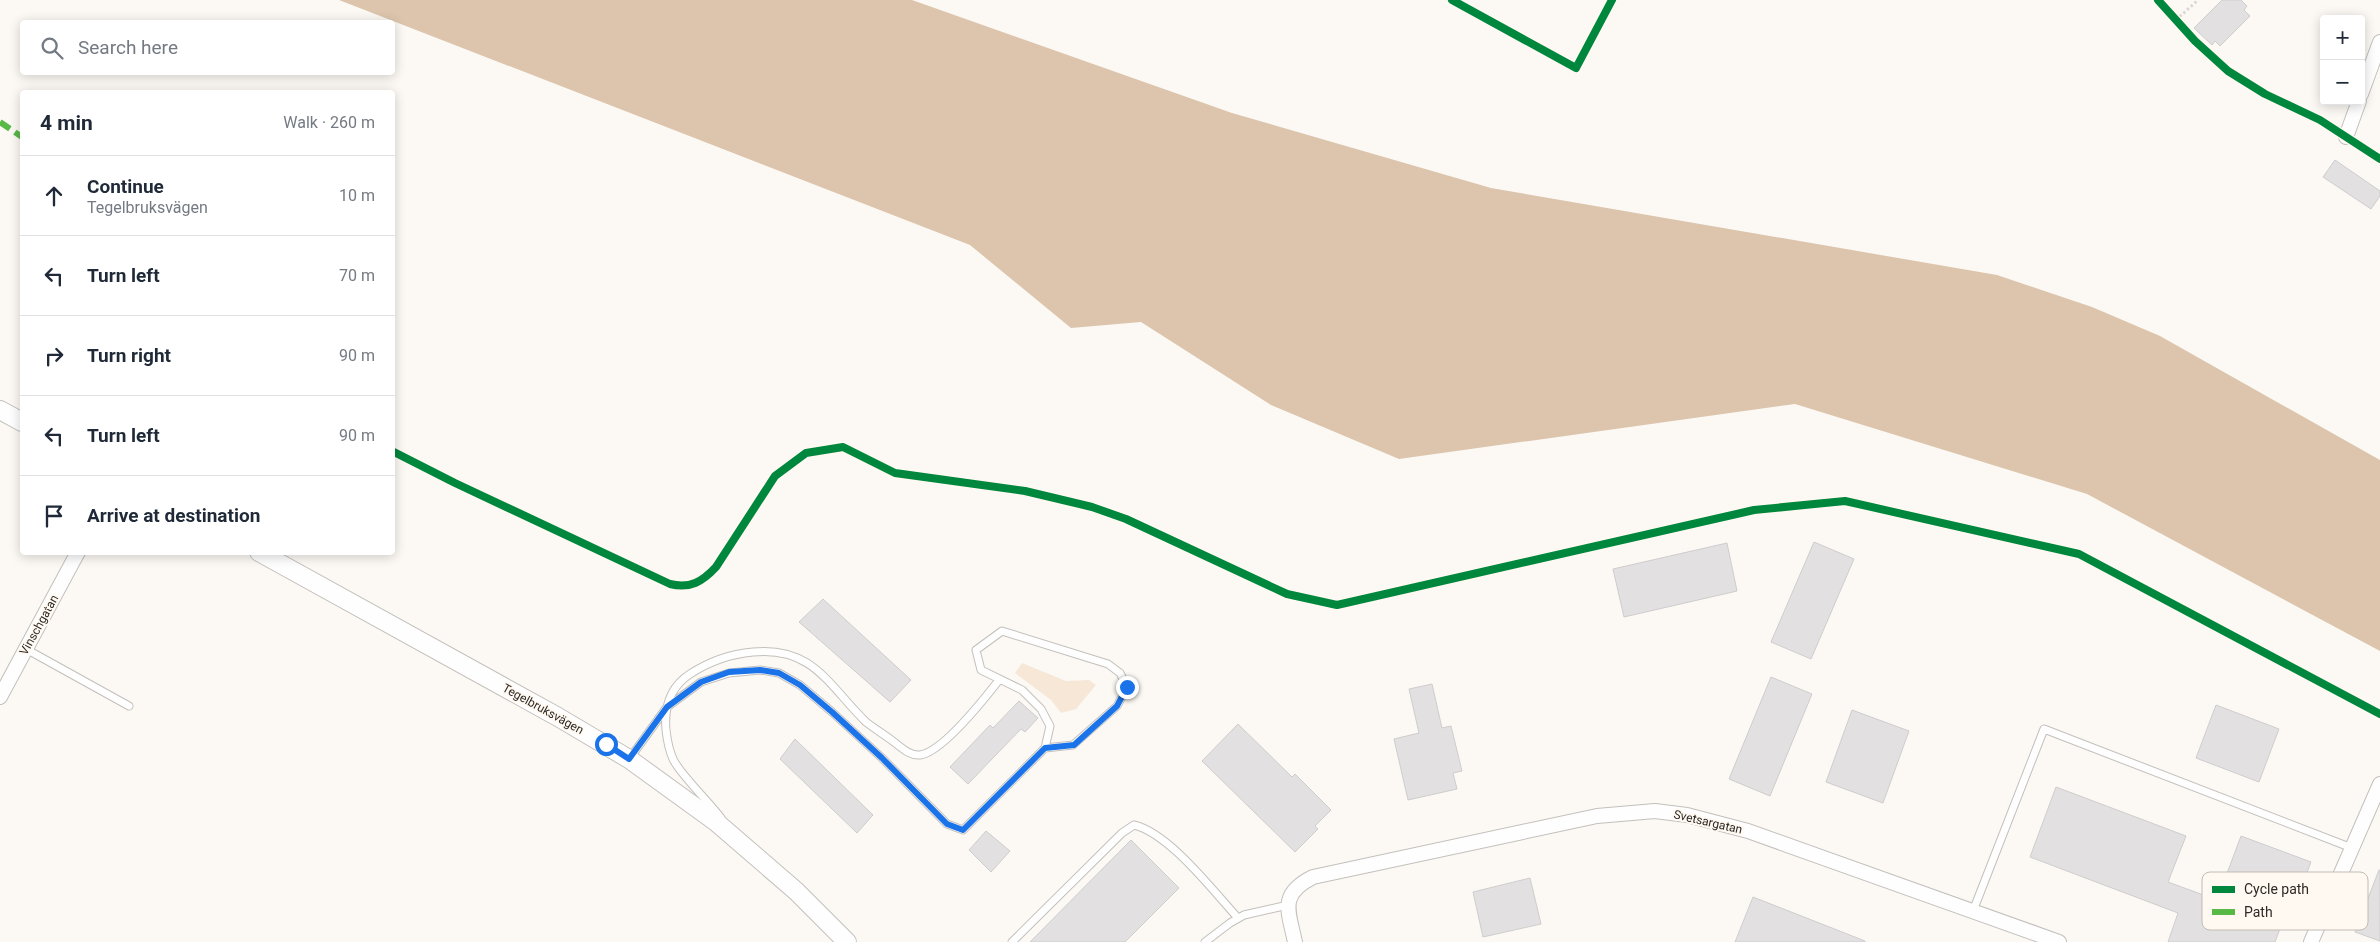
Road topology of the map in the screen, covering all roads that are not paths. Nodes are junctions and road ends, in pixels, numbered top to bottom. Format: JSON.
{"nodes":[{"id":1,"x":2380,"y":42,"type":"edge"},
{"id":2,"x":2365,"y":83,"type":"edge"},
{"id":3,"x":2358,"y":105,"type":"edge"},
{"id":4,"x":2346,"y":137,"type":"dead end"},
{"id":5,"x":0,"y":410,"type":"edge"},
{"id":6,"x":20,"y":421,"type":"edge"},
{"id":7,"x":76,"y":555,"type":"edge"},
{"id":8,"x":264,"y":555,"type":"edge"},
{"id":9,"x":26,"y":649,"type":"junction"},
{"id":10,"x":999,"y":680,"type":"junction"},
{"id":11,"x":0,"y":697,"type":"edge"},
{"id":12,"x":129,"y":706,"type":"dead end"},
{"id":13,"x":667,"y":707,"type":"junction"},
{"id":14,"x":1045,"y":748,"type":"junction"},
{"id":15,"x":629,"y":759,"type":"junction"},
{"id":16,"x":2380,"y":784,"type":"edge"},
{"id":17,"x":743,"y":845,"type":"junction"},
{"id":18,"x":2352,"y":848,"type":"junction"},
{"id":19,"x":2342,"y":872,"type":"edge"},
{"id":20,"x":1290,"y":900,"type":"junction"},
{"id":21,"x":1974,"y":911,"type":"junction"},
{"id":22,"x":1238,"y":918,"type":"junction"},
{"id":23,"x":2316,"y":930,"type":"edge"},
{"id":24,"x":848,"y":942,"type":"edge"},
{"id":25,"x":1012,"y":942,"type":"edge"},
{"id":26,"x":1205,"y":942,"type":"edge"},
{"id":27,"x":1295,"y":942,"type":"edge"},
{"id":28,"x":2059,"y":942,"type":"edge"},
{"id":29,"x":2311,"y":942,"type":"edge"}],
"edges":[{"from":1,"to":2,"type":"street"},
{"from":3,"to":4,"type":"street"},
{"from":5,"to":6,"type":"street"},
{"from":7,"to":9,"type":"street","name":"Vinschgatan"},
{"from":8,"to":15,"type":"street","name":"Tegelbruksvägen"},
{"from":9,"to":11,"type":"street","name":"Vinschgatan"},
{"from":9,"to":12,"type":"lane"},
{"from":10,"to":13,"type":"lane"},
{"from":10,"to":14,"type":"lane"},
{"from":10,"to":14,"type":"lane"},
{"from":13,"to":14,"type":"lane"},
{"from":13,"to":15,"type":"lane"},
{"from":13,"to":17,"type":"lane"},
{"from":15,"to":17,"type":"street","name":"Tegelbruksvägen"},
{"from":16,"to":18,"type":"street"},
{"from":17,"to":24,"type":"street","name":"Tegelbruksvägen"},
{"from":18,"to":19,"type":"street"},
{"from":18,"to":21,"type":"lane"},
{"from":20,"to":21,"type":"street","name":"Svetsargatan"},
{"from":20,"to":22,"type":"lane"},
{"from":20,"to":27,"type":"street"},
{"from":21,"to":28,"type":"street","name":"Svetsargatan"},
{"from":22,"to":25,"type":"lane"},
{"from":22,"to":26,"type":"lane"},
{"from":23,"to":29,"type":"street"}]}
